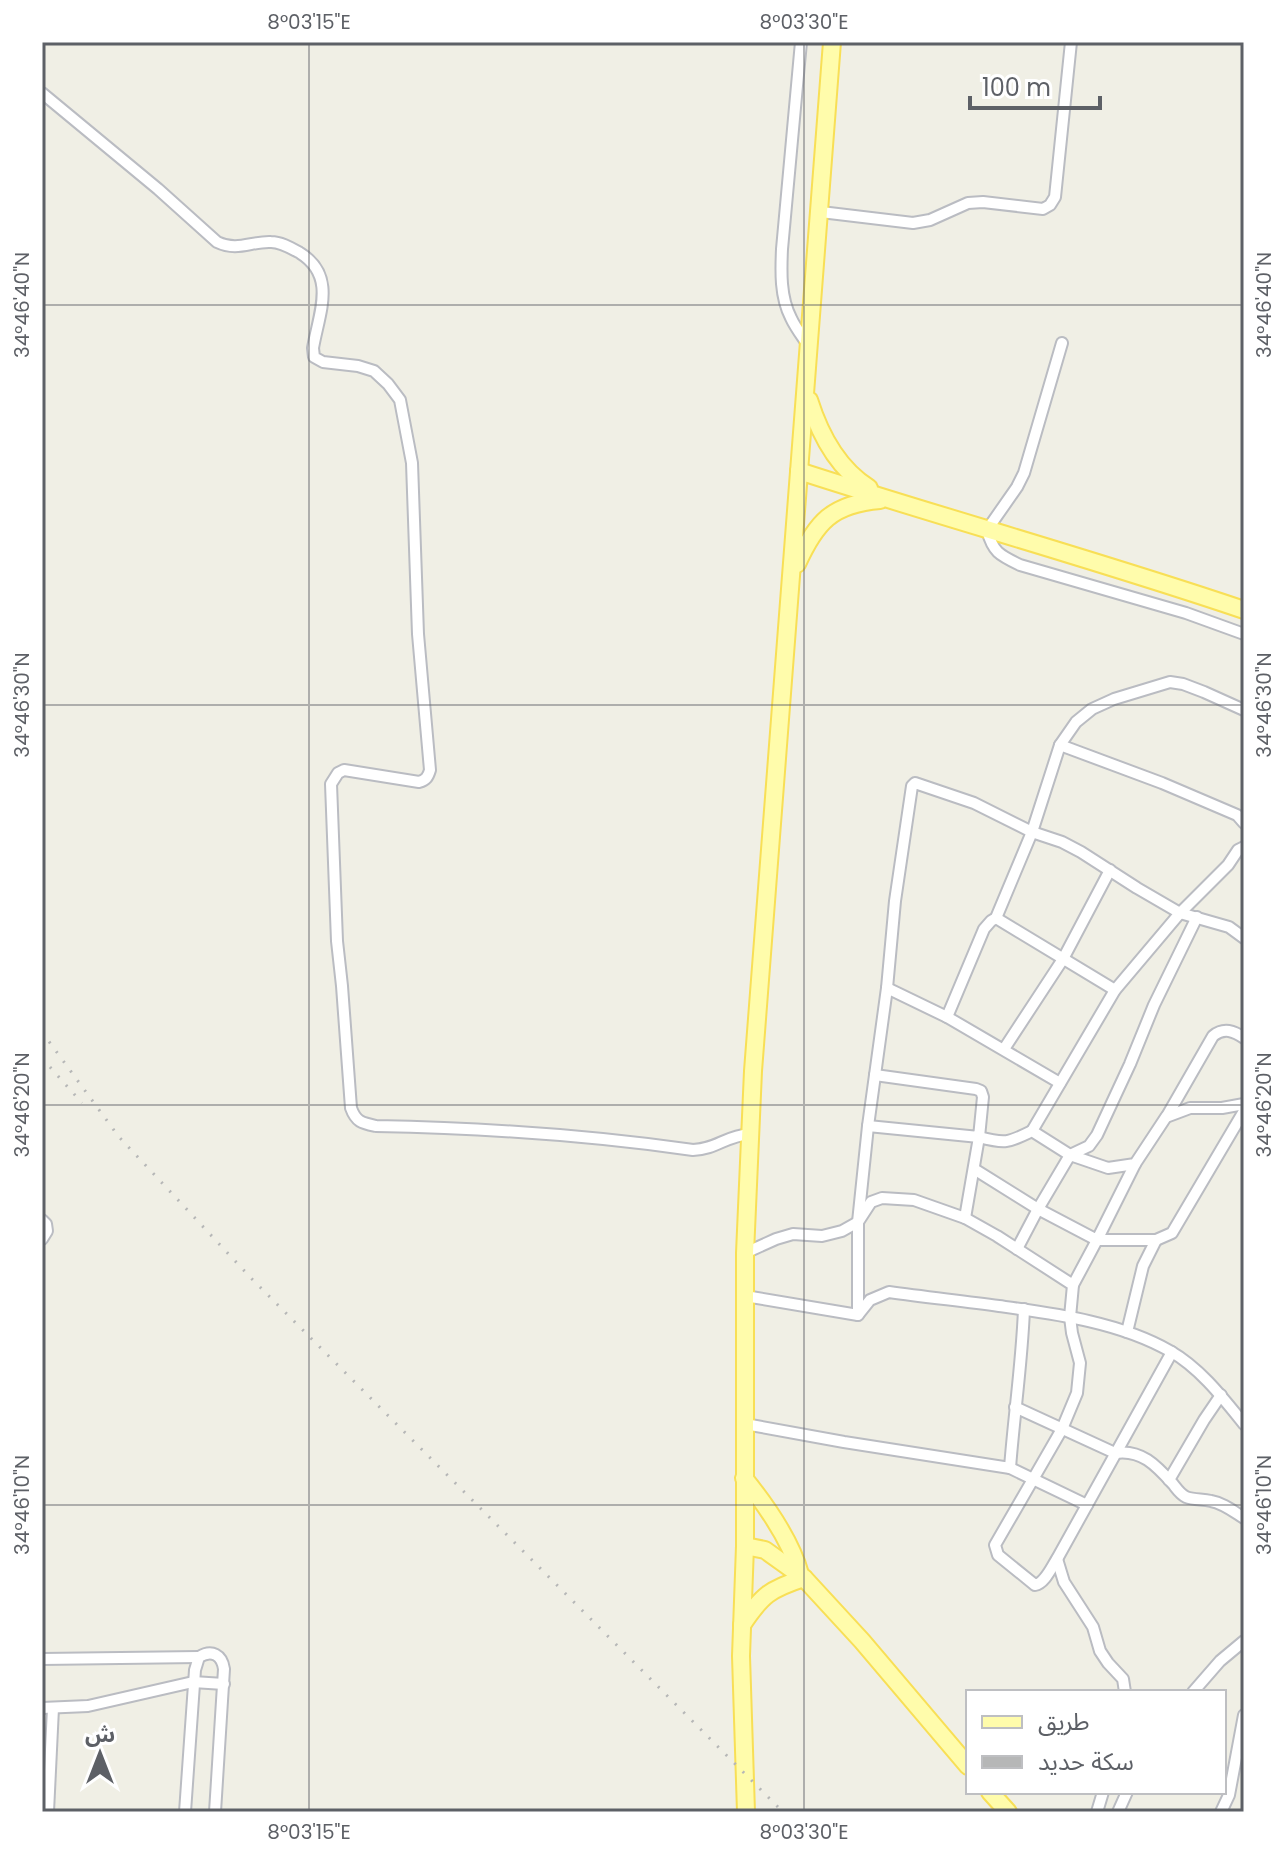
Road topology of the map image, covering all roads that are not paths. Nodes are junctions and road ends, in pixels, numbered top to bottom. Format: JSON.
{"nodes":[{"id":1,"x":801,"y":42,"type":"edge"},
{"id":2,"x":832,"y":42,"type":"edge"},
{"id":3,"x":1071,"y":42,"type":"edge"},
{"id":4,"x":42,"y":93,"type":"edge"},
{"id":5,"x":821,"y":212,"type":"junction"},
{"id":6,"x":1062,"y":343,"type":"dead end"},
{"id":7,"x":809,"y":346,"type":"junction"},
{"id":8,"x":806,"y":391,"type":"junction"},
{"id":9,"x":799,"y":471,"type":"junction"},
{"id":10,"x":888,"y":500,"type":"junction"},
{"id":11,"x":987,"y":530,"type":"junction"},
{"id":12,"x":791,"y":577,"type":"junction"},
{"id":13,"x":1244,"y":610,"type":"edge"},
{"id":14,"x":1244,"y":634,"type":"edge"},
{"id":15,"x":1244,"y":710,"type":"edge"},
{"id":16,"x":1060,"y":745,"type":"junction"},
{"id":17,"x":1244,"y":823,"type":"edge"},
{"id":18,"x":1032,"y":832,"type":"junction"},
{"id":19,"x":1244,"y":835,"type":"edge"},
{"id":20,"x":1241,"y":848,"type":"edge"},
{"id":21,"x":1110,"y":870,"type":"junction"},
{"id":22,"x":1180,"y":913,"type":"junction"},
{"id":23,"x":1197,"y":917,"type":"junction"},
{"id":24,"x":996,"y":918,"type":"junction"},
{"id":25,"x":1244,"y":938,"type":"edge"},
{"id":26,"x":1063,"y":959,"type":"junction"},
{"id":27,"x":887,"y":988,"type":"junction"},
{"id":28,"x":1115,"y":990,"type":"junction"},
{"id":29,"x":947,"y":1017,"type":"junction"},
{"id":30,"x":1244,"y":1038,"type":"edge"},
{"id":31,"x":1004,"y":1049,"type":"junction"},
{"id":32,"x":875,"y":1075,"type":"junction"},
{"id":33,"x":1060,"y":1083,"type":"junction"},
{"id":34,"x":1244,"y":1104,"type":"edge"},
{"id":35,"x":1244,"y":1111,"type":"edge"},
{"id":36,"x":1166,"y":1117,"type":"junction"},
{"id":37,"x":1241,"y":1122,"type":"edge"},
{"id":38,"x":868,"y":1126,"type":"junction"},
{"id":39,"x":1032,"y":1131,"type":"junction"},
{"id":40,"x":750,"y":1134,"type":"junction"},
{"id":41,"x":979,"y":1137,"type":"junction"},
{"id":42,"x":1070,"y":1155,"type":"junction"},
{"id":43,"x":1135,"y":1164,"type":"junction"},
{"id":44,"x":974,"y":1169,"type":"junction"},
{"id":45,"x":1038,"y":1209,"type":"junction"},
{"id":46,"x":965,"y":1218,"type":"junction"},
{"id":47,"x":42,"y":1220,"type":"edge"},
{"id":48,"x":858,"y":1222,"type":"junction"},
{"id":49,"x":42,"y":1239,"type":"edge"},
{"id":50,"x":1097,"y":1240,"type":"junction"},
{"id":51,"x":1156,"y":1240,"type":"junction"},
{"id":52,"x":1017,"y":1249,"type":"junction"},
{"id":53,"x":745,"y":1253,"type":"junction"},
{"id":54,"x":1073,"y":1285,"type":"junction"},
{"id":55,"x":745,"y":1296,"type":"junction"},
{"id":56,"x":1024,"y":1309,"type":"junction"},
{"id":57,"x":858,"y":1315,"type":"junction"},
{"id":58,"x":1070,"y":1317,"type":"junction"},
{"id":59,"x":1127,"y":1332,"type":"junction"},
{"id":60,"x":1172,"y":1352,"type":"junction"},
{"id":61,"x":1221,"y":1395,"type":"junction"},
{"id":62,"x":1015,"y":1407,"type":"junction"},
{"id":63,"x":745,"y":1424,"type":"junction"},
{"id":64,"x":1244,"y":1424,"type":"edge"},
{"id":65,"x":1062,"y":1429,"type":"junction"},
{"id":66,"x":1115,"y":1453,"type":"junction"},
{"id":67,"x":1010,"y":1468,"type":"junction"},
{"id":68,"x":744,"y":1478,"type":"junction"},
{"id":69,"x":1034,"y":1480,"type":"junction"},
{"id":70,"x":1169,"y":1480,"type":"junction"},
{"id":71,"x":1087,"y":1505,"type":"junction"},
{"id":72,"x":1244,"y":1518,"type":"edge"},
{"id":73,"x":745,"y":1546,"type":"junction"},
{"id":74,"x":1057,"y":1559,"type":"junction"},
{"id":75,"x":802,"y":1576,"type":"junction"},
{"id":76,"x":742,"y":1626,"type":"junction"},
{"id":77,"x":1244,"y":1641,"type":"edge"},
{"id":78,"x":199,"y":1657,"type":"junction"},
{"id":79,"x":42,"y":1659,"type":"edge"},
{"id":80,"x":193,"y":1682,"type":"junction"},
{"id":81,"x":224,"y":1684,"type":"junction"},
{"id":82,"x":1125,"y":1690,"type":"edge"},
{"id":83,"x":1195,"y":1690,"type":"edge"},
{"id":84,"x":48,"y":1708,"type":"edge"},
{"id":85,"x":1244,"y":1715,"type":"edge"},
{"id":86,"x":966,"y":1764,"type":"edge"},
{"id":87,"x":992,"y":1794,"type":"edge"},
{"id":88,"x":48,"y":1812,"type":"edge"},
{"id":89,"x":185,"y":1812,"type":"edge"},
{"id":90,"x":215,"y":1812,"type":"edge"},
{"id":91,"x":746,"y":1812,"type":"edge"},
{"id":92,"x":1008,"y":1812,"type":"edge"},
{"id":93,"x":1221,"y":1812,"type":"edge"}],
"edges":[{"from":1,"to":7,"type":"street"},
{"from":2,"to":5,"type":"main road"},
{"from":3,"to":5,"type":"street"},
{"from":4,"to":40,"type":"street"},
{"from":5,"to":7,"type":"main road"},
{"from":6,"to":11,"type":"street"},
{"from":7,"to":8,"type":"main road"},
{"from":8,"to":9,"type":"main road"},
{"from":8,"to":10,"type":"main road"},
{"from":9,"to":10,"type":"main road"},
{"from":9,"to":12,"type":"main road"},
{"from":10,"to":11,"type":"main road"},
{"from":10,"to":12,"type":"main road"},
{"from":11,"to":13,"type":"main road"},
{"from":11,"to":14,"type":"street"},
{"from":12,"to":40,"type":"main road"},
{"from":15,"to":16,"type":"street"},
{"from":16,"to":17,"type":"street"},
{"from":16,"to":18,"type":"street"},
{"from":18,"to":21,"type":"street"},
{"from":18,"to":24,"type":"street"},
{"from":18,"to":27,"type":"street"},
{"from":19,"to":20,"type":"street"},
{"from":20,"to":22,"type":"street"},
{"from":21,"to":22,"type":"street"},
{"from":21,"to":26,"type":"street"},
{"from":22,"to":23,"type":"street"},
{"from":22,"to":28,"type":"street"},
{"from":23,"to":25,"type":"street"},
{"from":23,"to":42,"type":"street"},
{"from":24,"to":26,"type":"street"},
{"from":24,"to":29,"type":"street"},
{"from":26,"to":28,"type":"street"},
{"from":26,"to":31,"type":"street"},
{"from":27,"to":29,"type":"street"},
{"from":27,"to":32,"type":"street"},
{"from":28,"to":33,"type":"street"},
{"from":29,"to":31,"type":"street"},
{"from":30,"to":36,"type":"street"},
{"from":31,"to":33,"type":"street"},
{"from":32,"to":38,"type":"street"},
{"from":32,"to":41,"type":"street"},
{"from":33,"to":39,"type":"street"},
{"from":34,"to":36,"type":"street"},
{"from":35,"to":37,"type":"street"},
{"from":36,"to":43,"type":"street"},
{"from":37,"to":51,"type":"street"},
{"from":38,"to":41,"type":"street"},
{"from":38,"to":48,"type":"street"},
{"from":39,"to":41,"type":"street"},
{"from":39,"to":42,"type":"street"},
{"from":40,"to":53,"type":"main road"},
{"from":41,"to":44,"type":"street"},
{"from":42,"to":43,"type":"street"},
{"from":42,"to":45,"type":"street"},
{"from":43,"to":50,"type":"street"},
{"from":44,"to":45,"type":"street"},
{"from":44,"to":46,"type":"street"},
{"from":45,"to":50,"type":"street"},
{"from":45,"to":52,"type":"street"},
{"from":46,"to":48,"type":"street"},
{"from":46,"to":52,"type":"street"},
{"from":47,"to":49,"type":"street"},
{"from":48,"to":53,"type":"street"},
{"from":48,"to":57,"type":"street"},
{"from":50,"to":51,"type":"street"},
{"from":50,"to":54,"type":"street"},
{"from":51,"to":59,"type":"street"},
{"from":52,"to":54,"type":"street"},
{"from":53,"to":55,"type":"main road"},
{"from":54,"to":58,"type":"street"},
{"from":55,"to":57,"type":"street"},
{"from":55,"to":63,"type":"main road"},
{"from":56,"to":57,"type":"street"},
{"from":56,"to":58,"type":"street"},
{"from":56,"to":62,"type":"street"},
{"from":58,"to":59,"type":"street"},
{"from":58,"to":65,"type":"street"},
{"from":59,"to":60,"type":"street"},
{"from":60,"to":61,"type":"street"},
{"from":60,"to":66,"type":"street"},
{"from":61,"to":64,"type":"street"},
{"from":61,"to":70,"type":"street"},
{"from":62,"to":65,"type":"street"},
{"from":62,"to":67,"type":"street"},
{"from":63,"to":67,"type":"street"},
{"from":63,"to":68,"type":"main road"},
{"from":65,"to":66,"type":"street"},
{"from":65,"to":69,"type":"street"},
{"from":66,"to":70,"type":"street"},
{"from":66,"to":71,"type":"street"},
{"from":67,"to":69,"type":"street"},
{"from":68,"to":73,"type":"main road"},
{"from":68,"to":75,"type":"main road"},
{"from":69,"to":71,"type":"street"},
{"from":69,"to":74,"type":"street"},
{"from":70,"to":72,"type":"street"},
{"from":71,"to":74,"type":"street"},
{"from":73,"to":75,"type":"main road"},
{"from":73,"to":76,"type":"main road"},
{"from":74,"to":82,"type":"street"},
{"from":75,"to":76,"type":"main road"},
{"from":75,"to":86,"type":"main road"},
{"from":76,"to":91,"type":"main road"},
{"from":77,"to":83,"type":"street"},
{"from":78,"to":79,"type":"street"},
{"from":78,"to":80,"type":"street"},
{"from":78,"to":81,"type":"street"},
{"from":80,"to":81,"type":"street"},
{"from":80,"to":84,"type":"street"},
{"from":80,"to":89,"type":"street"},
{"from":81,"to":90,"type":"street"},
{"from":84,"to":88,"type":"street"},
{"from":85,"to":93,"type":"street"},
{"from":87,"to":92,"type":"main road"}]}
